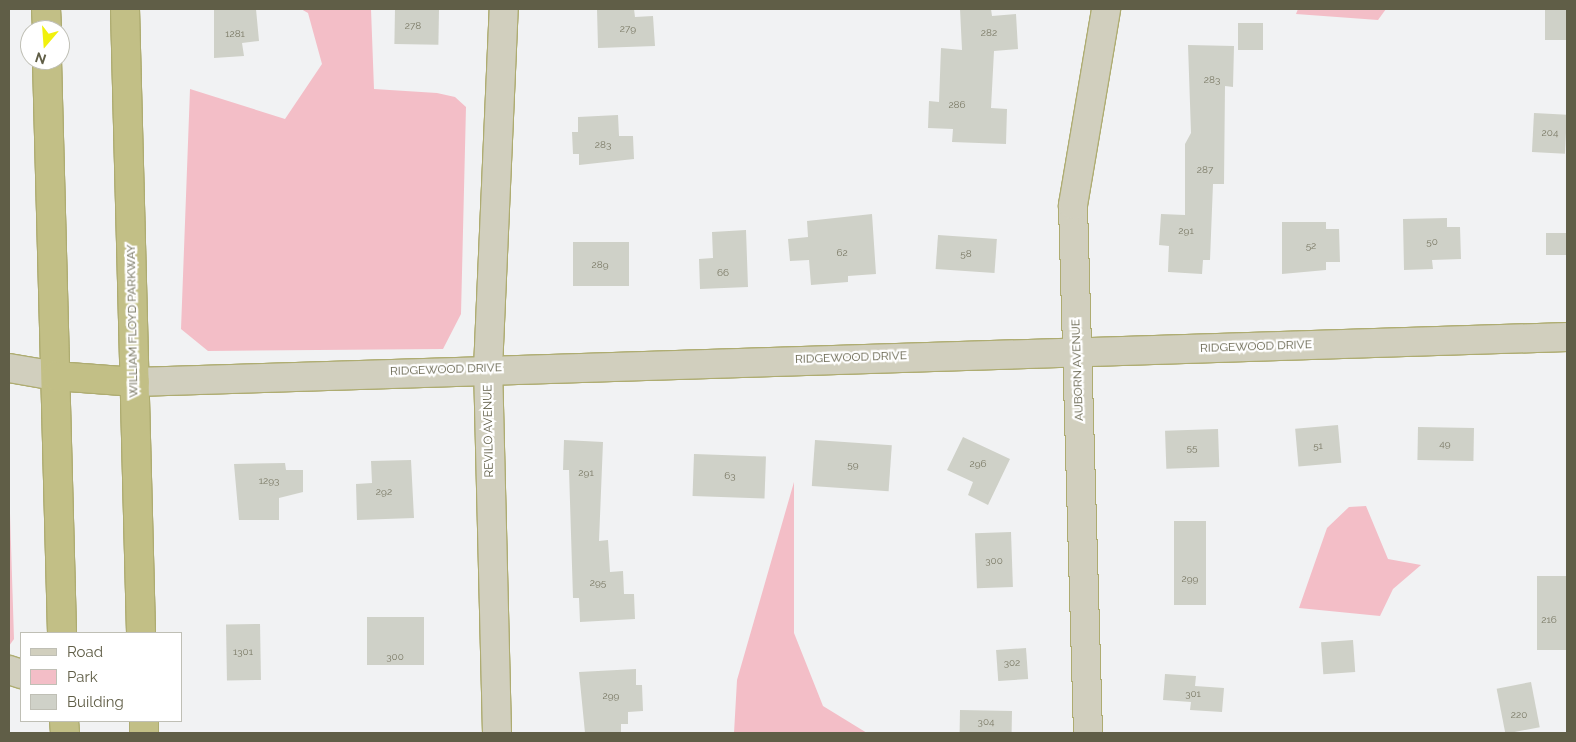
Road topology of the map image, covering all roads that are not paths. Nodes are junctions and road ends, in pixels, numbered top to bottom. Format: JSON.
{"nodes":[{"id":1,"x":125,"y":9,"type":"edge"},
{"id":2,"x":504,"y":9,"type":"edge"},
{"id":3,"x":1106,"y":9,"type":"edge"},
{"id":4,"x":47,"y":70,"type":"edge"},
{"id":5,"x":1567,"y":337,"type":"edge"},
{"id":6,"x":1078,"y":352,"type":"junction"},
{"id":7,"x":9,"y":368,"type":"edge"},
{"id":8,"x":488,"y":369,"type":"junction"},
{"id":9,"x":56,"y":376,"type":"junction"},
{"id":10,"x":135,"y":382,"type":"junction"},
{"id":11,"x":62,"y":632,"type":"edge"},
{"id":12,"x":141,"y":632,"type":"edge"},
{"id":13,"x":497,"y":733,"type":"edge"},
{"id":14,"x":1088,"y":733,"type":"edge"}],
"edges":[{"from":1,"to":10,"type":"highway","name":"WILLIAM FLOYD PARKWAY"},
{"from":2,"to":8,"type":"street","name":"REVILO AVENUE"},
{"from":3,"to":6,"type":"street","name":"AUBORN AVENUE"},
{"from":4,"to":9,"type":"highway"},
{"from":5,"to":6,"type":"street","name":"RIDGEWOOD DRIVE"},
{"from":6,"to":8,"type":"street","name":"RIDGEWOOD DRIVE"},
{"from":6,"to":14,"type":"street","name":"AUBORN AVENUE"},
{"from":7,"to":9,"type":"street"},
{"from":8,"to":10,"type":"street","name":"RIDGEWOOD DRIVE"},
{"from":8,"to":13,"type":"street","name":"REVILO AVENUE"},
{"from":9,"to":10,"type":"highway"},
{"from":9,"to":11,"type":"highway"},
{"from":10,"to":12,"type":"highway","name":"WILLIAM FLOYD PARKWAY"}]}
